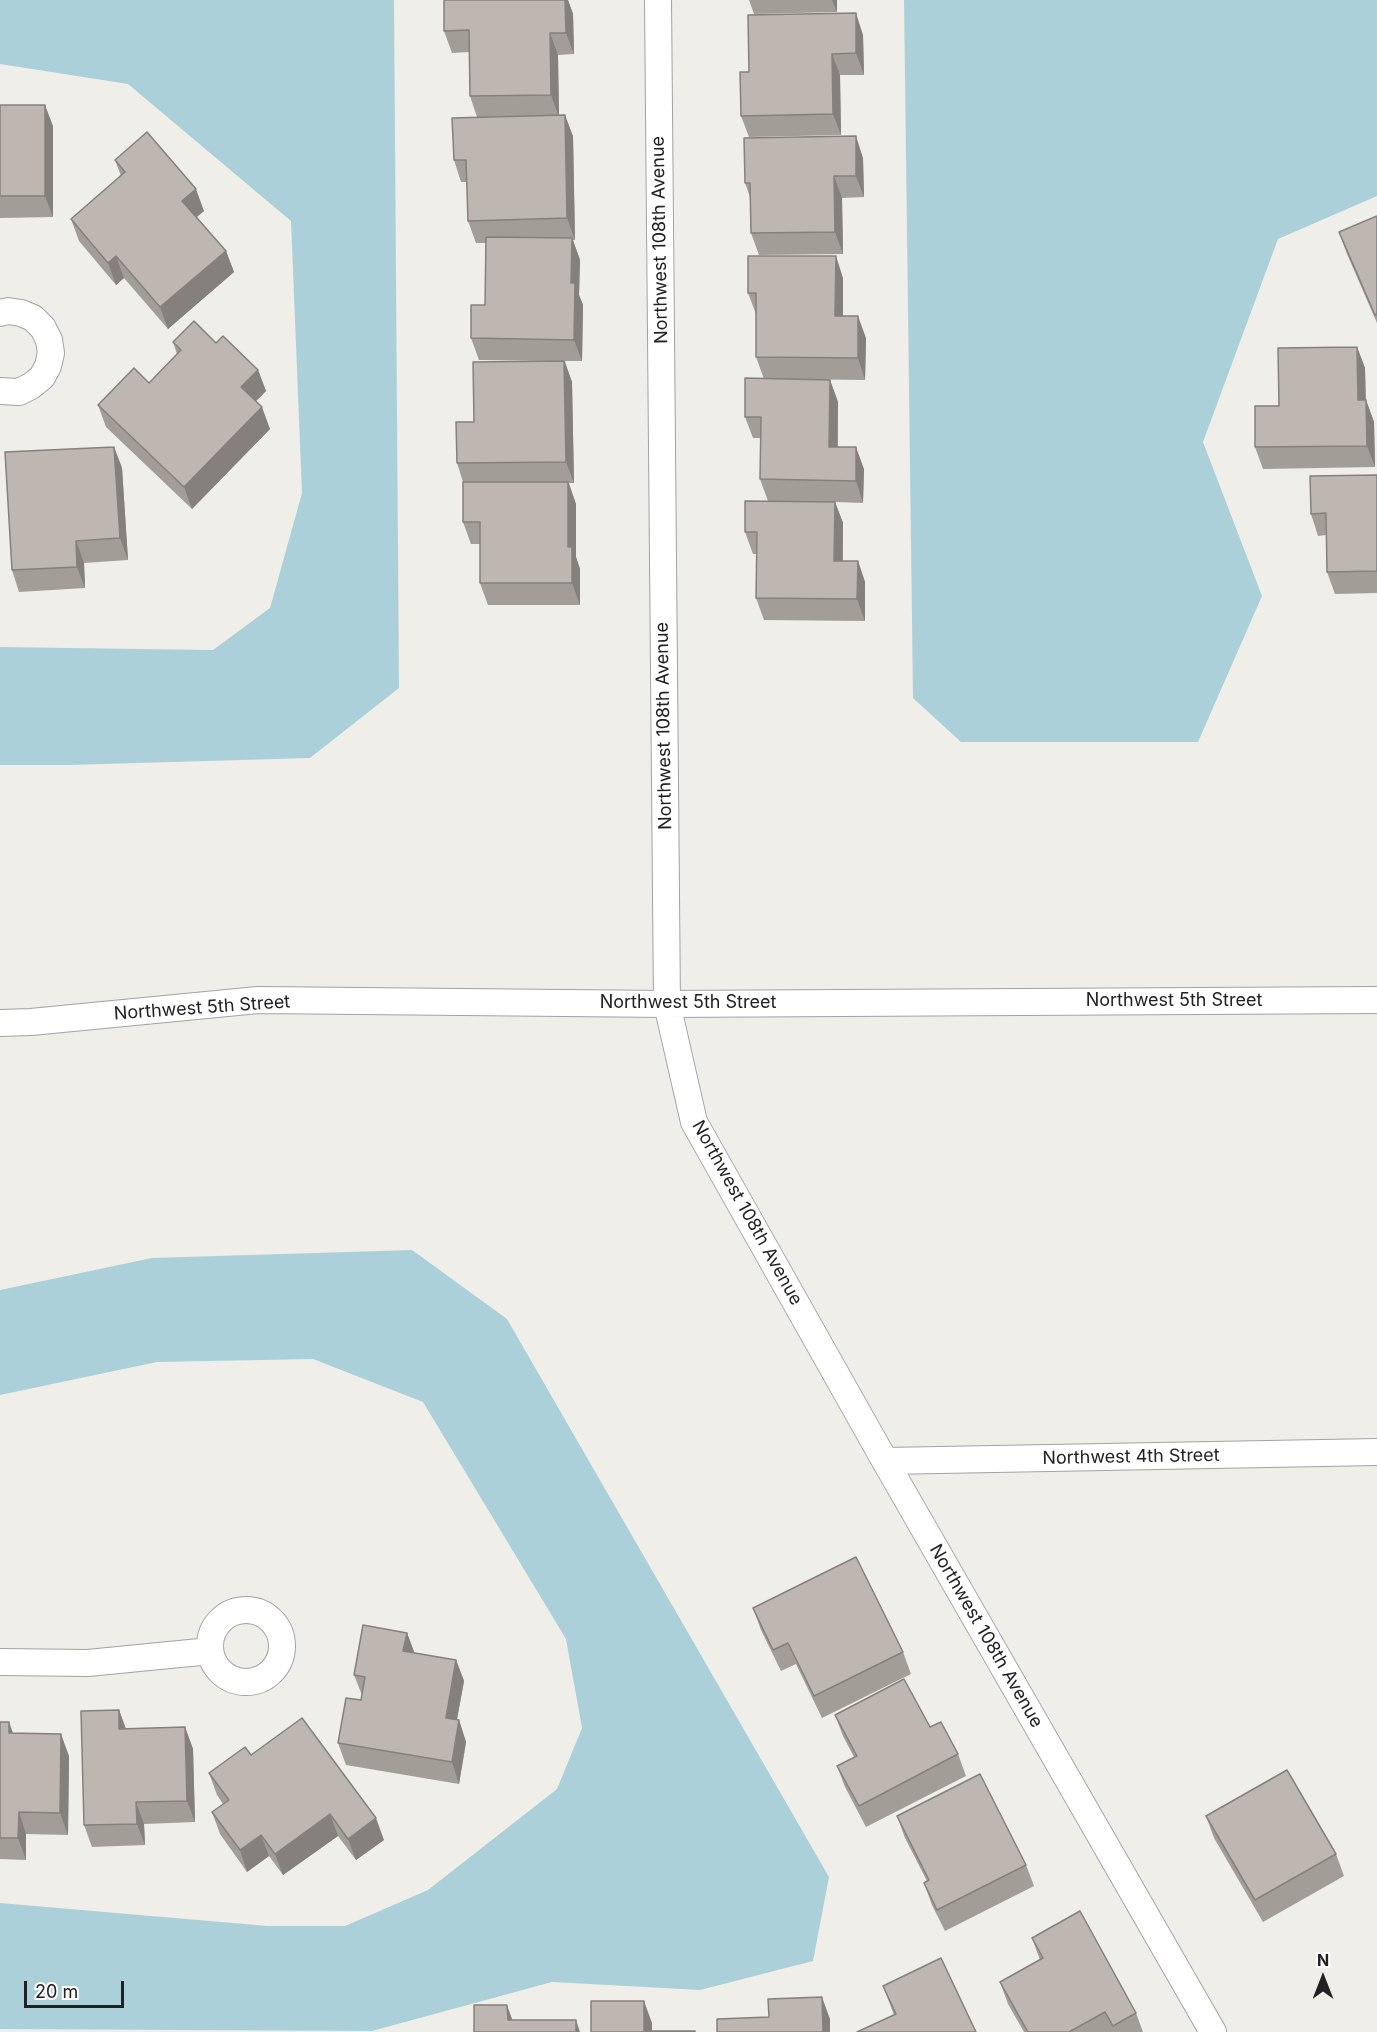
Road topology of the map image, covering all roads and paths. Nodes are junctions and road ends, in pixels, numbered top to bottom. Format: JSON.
{"nodes":[{"id":1,"x":658,"y":0,"type":"edge"},
{"id":2,"x":0,"y":313,"type":"edge"},
{"id":3,"x":0,"y":391,"type":"edge"},
{"id":4,"x":1377,"y":1000,"type":"edge"},
{"id":5,"x":667,"y":1004,"type":"junction"},
{"id":6,"x":0,"y":1023,"type":"edge"},
{"id":7,"x":1377,"y":1452,"type":"edge"},
{"id":8,"x":885,"y":1461,"type":"junction"},
{"id":9,"x":210,"y":1651,"type":"dead end"},
{"id":10,"x":0,"y":1662,"type":"edge"},
{"id":11,"x":1213,"y":2032,"type":"edge"}],
"edges":[{"from":1,"to":5,"type":"street","name":"Northwest 108th Avenue"},
{"from":2,"to":3,"type":"street"},
{"from":4,"to":5,"type":"street","name":"Northwest 5th Street"},
{"from":5,"to":6,"type":"street","name":"Northwest 5th Street"},
{"from":5,"to":8,"type":"street","name":"Northwest 108th Avenue"},
{"from":7,"to":8,"type":"street","name":"Northwest 4th Street"},
{"from":8,"to":11,"type":"street","name":"Northwest 108th Avenue"},
{"from":9,"to":10,"type":"street"}]}
